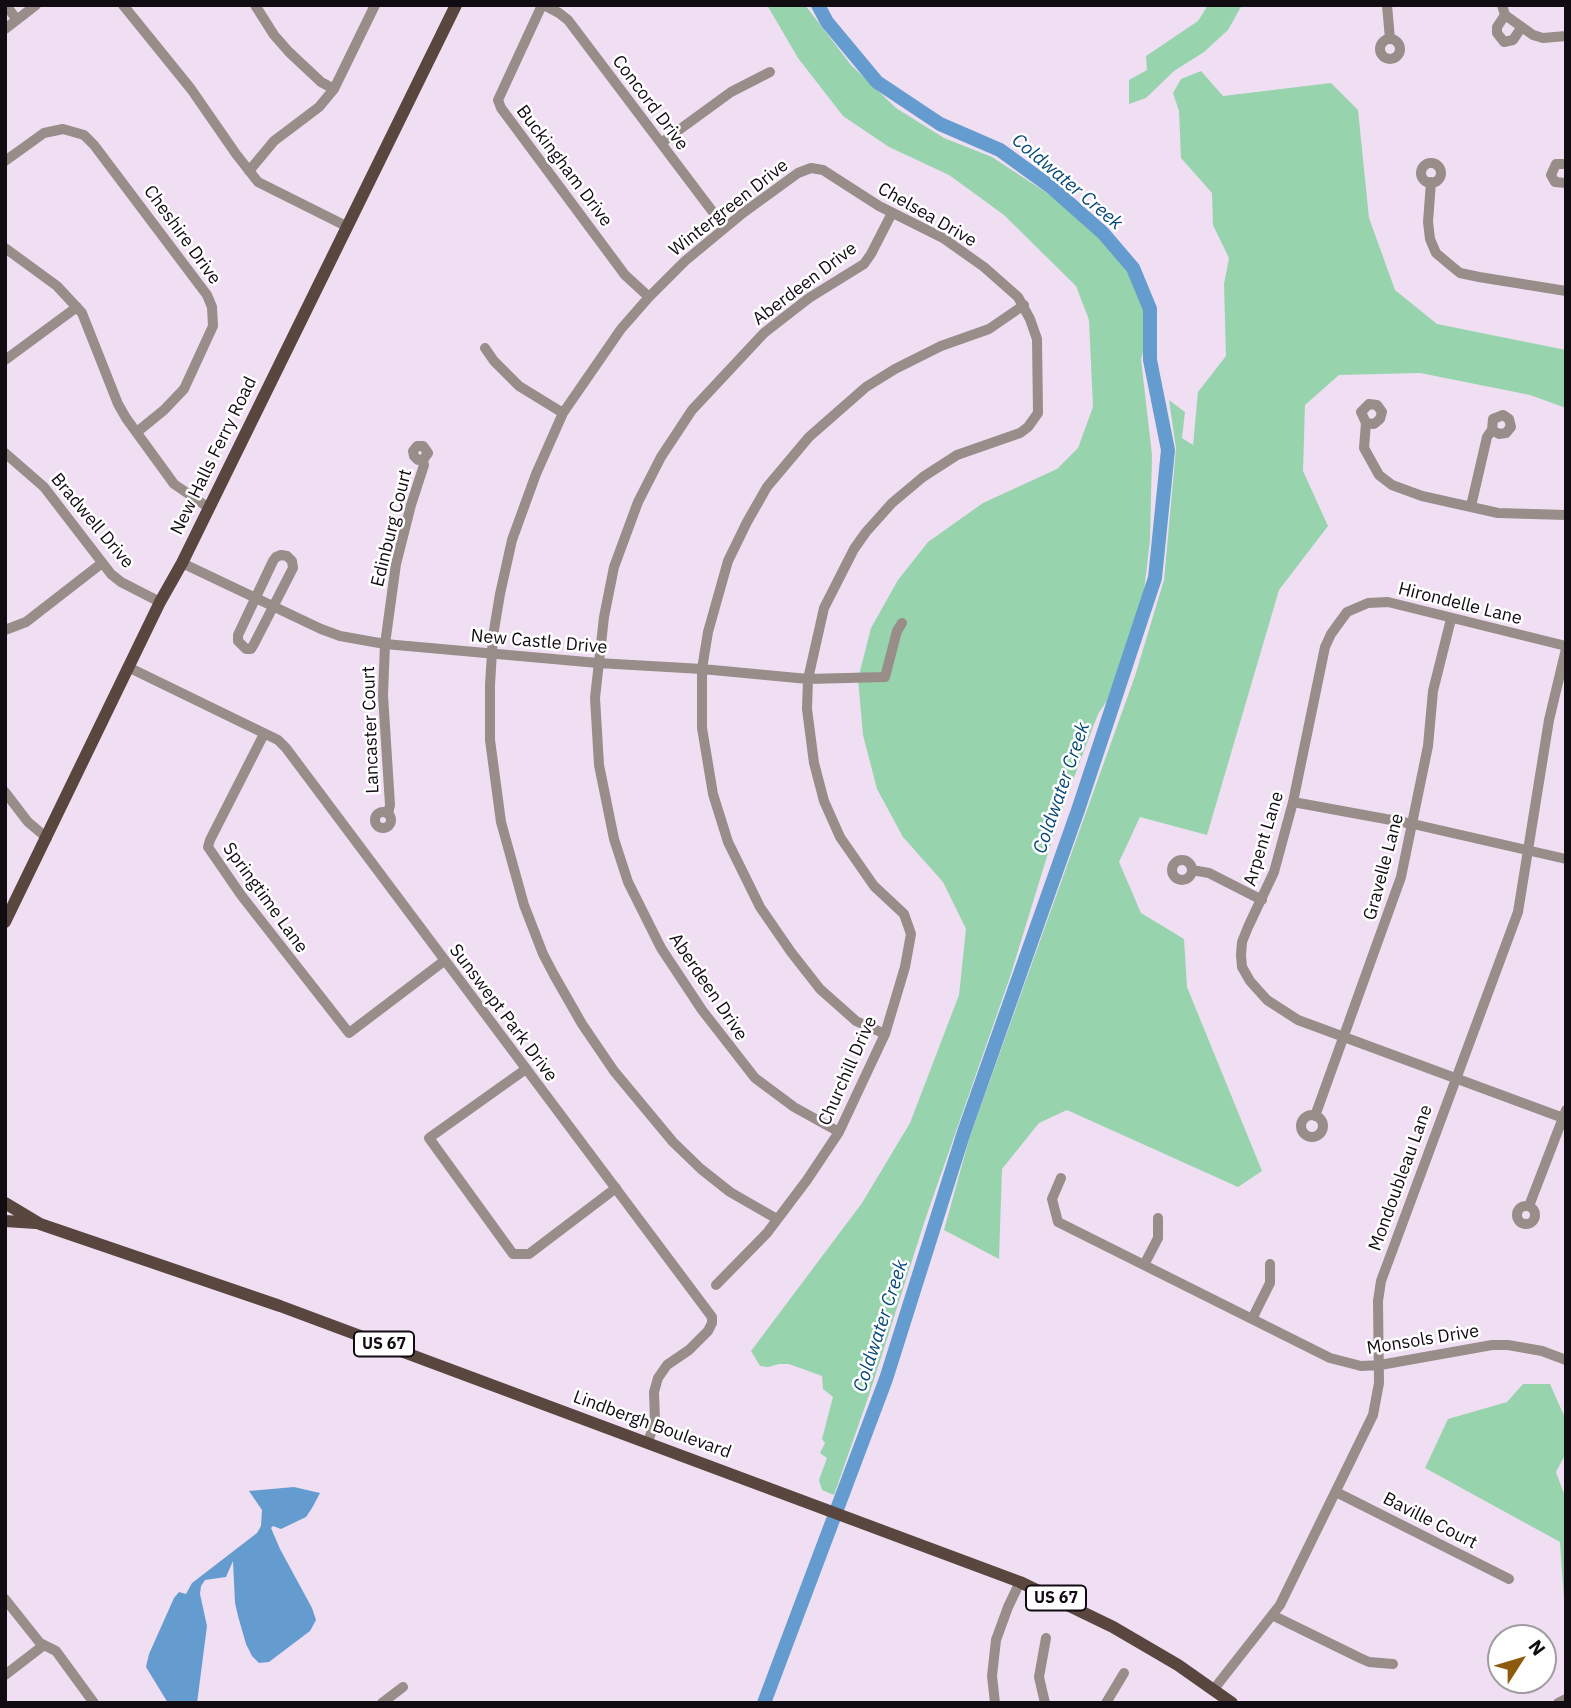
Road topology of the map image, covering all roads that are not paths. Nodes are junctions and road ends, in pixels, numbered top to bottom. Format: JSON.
{"nodes":[{"id":1,"x":6,"y":5,"type":"edge"},
{"id":2,"x":36,"y":5,"type":"edge"},
{"id":3,"x":123,"y":5,"type":"edge"},
{"id":4,"x":255,"y":5,"type":"edge"},
{"id":5,"x":375,"y":5,"type":"edge"},
{"id":6,"x":456,"y":5,"type":"edge"},
{"id":7,"x":543,"y":5,"type":"edge"},
{"id":8,"x":1387,"y":5,"type":"edge"},
{"id":9,"x":1504,"y":10,"type":"edge"},
{"id":10,"x":17,"y":20,"type":"junction"},
{"id":11,"x":1521,"y":28,"type":"junction"},
{"id":12,"x":5,"y":29,"type":"edge"},
{"id":13,"x":1566,"y":36,"type":"edge"},
{"id":14,"x":1390,"y":39,"type":"dead end"},
{"id":15,"x":770,"y":72,"type":"dead end"},
{"id":16,"x":334,"y":89,"type":"junction"},
{"id":17,"x":660,"y":144,"type":"junction"},
{"id":18,"x":5,"y":161,"type":"edge"},
{"id":19,"x":1566,"y":164,"type":"edge"},
{"id":20,"x":811,"y":168,"type":"joint"},
{"id":21,"x":249,"y":171,"type":"junction"},
{"id":22,"x":1431,"y":182,"type":"dead end"},
{"id":23,"x":1566,"y":183,"type":"edge"},
{"id":24,"x":892,"y":213,"type":"junction"},
{"id":25,"x":348,"y":227,"type":"junction"},
{"id":26,"x":725,"y":228,"type":"junction"},
{"id":27,"x":5,"y":248,"type":"edge"},
{"id":28,"x":1566,"y":291,"type":"edge"},
{"id":29,"x":649,"y":297,"type":"junction"},
{"id":30,"x":1024,"y":305,"type":"junction"},
{"id":31,"x":77,"y":307,"type":"junction"},
{"id":32,"x":485,"y":348,"type":"dead end"},
{"id":33,"x":5,"y":360,"type":"edge"},
{"id":34,"x":563,"y":413,"type":"junction"},
{"id":35,"x":1034,"y":421,"type":"joint"},
{"id":36,"x":1366,"y":422,"type":"dead end"},
{"id":37,"x":1492,"y":430,"type":"dead end"},
{"id":38,"x":137,"y":432,"type":"junction"},
{"id":39,"x":5,"y":453,"type":"edge"},
{"id":40,"x":423,"y":460,"type":"dead end"},
{"id":41,"x":1471,"y":506,"type":"junction"},
{"id":42,"x":209,"y":508,"type":"junction"},
{"id":43,"x":1566,"y":515,"type":"edge"},
{"id":44,"x":102,"y":563,"type":"junction"},
{"id":45,"x":182,"y":563,"type":"junction"},
{"id":46,"x":255,"y":596,"type":"junction"},
{"id":47,"x":160,"y":602,"type":"junction"},
{"id":48,"x":275,"y":607,"type":"junction"},
{"id":49,"x":1347,"y":612,"type":"joint"},
{"id":50,"x":1451,"y":619,"type":"junction"},
{"id":51,"x":902,"y":623,"type":"dead end"},
{"id":52,"x":5,"y":630,"type":"edge"},
{"id":53,"x":385,"y":644,"type":"junction"},
{"id":54,"x":1566,"y":648,"type":"edge"},
{"id":55,"x":492,"y":654,"type":"junction"},
{"id":56,"x":598,"y":663,"type":"junction"},
{"id":57,"x":130,"y":668,"type":"junction"},
{"id":58,"x":702,"y":669,"type":"junction"},
{"id":59,"x":808,"y":679,"type":"junction"},
{"id":60,"x":264,"y":734,"type":"junction"},
{"id":61,"x":5,"y":792,"type":"edge"},
{"id":62,"x":1293,"y":802,"type":"junction"},
{"id":63,"x":388,"y":814,"type":"dead end"},
{"id":64,"x":1413,"y":824,"type":"junction"},
{"id":65,"x":47,"y":838,"type":"junction"},
{"id":66,"x":1530,"y":851,"type":"junction"},
{"id":67,"x":1566,"y":859,"type":"edge"},
{"id":68,"x":1192,"y":870,"type":"dead end"},
{"id":69,"x":1262,"y":900,"type":"junction"},
{"id":70,"x":5,"y":922,"type":"edge"},
{"id":71,"x":444,"y":961,"type":"junction"},
{"id":72,"x":885,"y":1034,"type":"junction"},
{"id":73,"x":1343,"y":1037,"type":"junction"},
{"id":74,"x":526,"y":1069,"type":"junction"},
{"id":75,"x":1455,"y":1080,"type":"junction"},
{"id":76,"x":1315,"y":1116,"type":"dead end"},
{"id":77,"x":1565,"y":1116,"type":"edge"},
{"id":78,"x":839,"y":1132,"type":"junction"},
{"id":79,"x":1061,"y":1178,"type":"dead end"},
{"id":80,"x":616,"y":1188,"type":"junction"},
{"id":81,"x":5,"y":1203,"type":"edge"},
{"id":82,"x":1529,"y":1206,"type":"dead end"},
{"id":83,"x":1158,"y":1218,"type":"dead end"},
{"id":84,"x":777,"y":1219,"type":"junction"},
{"id":85,"x":5,"y":1221,"type":"edge"},
{"id":86,"x":40,"y":1224,"type":"junction"},
{"id":87,"x":1270,"y":1264,"type":"dead end"},
{"id":88,"x":1144,"y":1265,"type":"junction"},
{"id":89,"x":716,"y":1285,"type":"dead end"},
{"id":90,"x":1252,"y":1319,"type":"junction"},
{"id":91,"x":1566,"y":1360,"type":"edge"},
{"id":92,"x":1380,"y":1365,"type":"junction"},
{"id":93,"x":648,"y":1442,"type":"junction"},
{"id":94,"x":1336,"y":1492,"type":"junction"},
{"id":95,"x":1509,"y":1579,"type":"dead end"},
{"id":96,"x":1020,"y":1582,"type":"junction"},
{"id":97,"x":5,"y":1599,"type":"edge"},
{"id":98,"x":1272,"y":1615,"type":"junction"},
{"id":99,"x":1046,"y":1637,"type":"dead end"},
{"id":100,"x":44,"y":1645,"type":"junction"},
{"id":101,"x":1393,"y":1664,"type":"dead end"},
{"id":102,"x":1124,"y":1673,"type":"dead end"},
{"id":103,"x":5,"y":1675,"type":"edge"},
{"id":104,"x":403,"y":1687,"type":"dead end"},
{"id":105,"x":1214,"y":1689,"type":"junction"},
{"id":106,"x":1566,"y":1699,"type":"edge"},
{"id":107,"x":94,"y":1703,"type":"edge"},
{"id":108,"x":382,"y":1703,"type":"edge"},
{"id":109,"x":995,"y":1703,"type":"edge"},
{"id":110,"x":1045,"y":1703,"type":"edge"},
{"id":111,"x":1106,"y":1703,"type":"edge"},
{"id":112,"x":1232,"y":1703,"type":"edge"},
{"id":113,"x":1558,"y":1703,"type":"edge"}],
"edges":[{"from":1,"to":10,"type":"street"},
{"from":2,"to":10,"type":"street"},
{"from":3,"to":21,"type":"street"},
{"from":4,"to":16,"type":"street"},
{"from":5,"to":16,"type":"street"},
{"from":6,"to":25,"type":"main road","name":"New Halls Ferry Road"},
{"from":7,"to":17,"type":"street","name":"Concord Drive"},
{"from":7,"to":29,"type":"street","name":"Buckingham Drive"},
{"from":8,"to":14,"type":"street"},
{"from":9,"to":11,"type":"street"},
{"from":9,"to":11,"type":"street"},
{"from":10,"to":12,"type":"street"},
{"from":11,"to":13,"type":"street"},
{"from":15,"to":17,"type":"street"},
{"from":16,"to":21,"type":"street"},
{"from":17,"to":26,"type":"street","name":"Concord Drive"},
{"from":18,"to":38,"type":"street","name":"Cheshire Drive"},
{"from":19,"to":23,"type":"street"},
{"from":20,"to":24,"type":"street","name":"Chelsea Drive"},
{"from":20,"to":26,"type":"street","name":"Wintergreen Drive"},
{"from":21,"to":25,"type":"street"},
{"from":22,"to":28,"type":"street"},
{"from":24,"to":30,"type":"street","name":"Chelsea Drive"},
{"from":24,"to":56,"type":"street","name":"Aberdeen Drive"},
{"from":25,"to":42,"type":"main road","name":"New Halls Ferry Road"},
{"from":26,"to":29,"type":"street","name":"Wintergreen Drive"},
{"from":27,"to":31,"type":"street"},
{"from":29,"to":34,"type":"street","name":"Wintergreen Drive"},
{"from":30,"to":35,"type":"street","name":"Chelsea Drive"},
{"from":30,"to":58,"type":"street"},
{"from":31,"to":33,"type":"street"},
{"from":31,"to":38,"type":"street"},
{"from":32,"to":34,"type":"street"},
{"from":34,"to":55,"type":"street","name":"Wintergreen Drive"},
{"from":35,"to":59,"type":"street","name":"Churchill Drive"},
{"from":36,"to":41,"type":"street"},
{"from":37,"to":41,"type":"street"},
{"from":38,"to":42,"type":"street"},
{"from":39,"to":44,"type":"street","name":"Bradwell Drive"},
{"from":40,"to":53,"type":"street","name":"Edinburg Court"},
{"from":41,"to":43,"type":"street"},
{"from":42,"to":45,"type":"main road","name":"New Halls Ferry Road"},
{"from":44,"to":47,"type":"street","name":"Bradwell Drive"},
{"from":44,"to":52,"type":"street"},
{"from":45,"to":46,"type":"street","name":"New Castle Drive"},
{"from":45,"to":47,"type":"main road","name":"New Halls Ferry Road"},
{"from":46,"to":48,"type":"street","name":"New Castle Drive"},
{"from":46,"to":48,"type":"street"},
{"from":46,"to":48,"type":"street"},
{"from":47,"to":57,"type":"main road","name":"New Halls Ferry Road"},
{"from":48,"to":53,"type":"street","name":"New Castle Drive"},
{"from":49,"to":50,"type":"street","name":"Hirondelle Lane"},
{"from":49,"to":62,"type":"street","name":"Arpent Lane"},
{"from":50,"to":54,"type":"street","name":"Hirondelle Lane"},
{"from":50,"to":64,"type":"street","name":"Gravelle Lane"},
{"from":51,"to":59,"type":"street","name":"New Castle Drive"},
{"from":53,"to":55,"type":"street","name":"New Castle Drive"},
{"from":53,"to":63,"type":"street","name":"Lancaster Court"},
{"from":54,"to":66,"type":"street","name":"Mondoubleau Lane"},
{"from":55,"to":56,"type":"street","name":"New Castle Drive"},
{"from":55,"to":84,"type":"street","name":"Wintergreen Drive"},
{"from":56,"to":58,"type":"street","name":"New Castle Drive"},
{"from":56,"to":78,"type":"street","name":"Aberdeen Drive"},
{"from":57,"to":60,"type":"street","name":"Sunswept Park Drive"},
{"from":57,"to":65,"type":"main road","name":"New Halls Ferry Road"},
{"from":58,"to":59,"type":"street","name":"New Castle Drive"},
{"from":58,"to":72,"type":"street"},
{"from":59,"to":72,"type":"street","name":"Churchill Drive"},
{"from":60,"to":71,"type":"street","name":"Sunswept Park Drive"},
{"from":60,"to":71,"type":"street","name":"Springtime Lane"},
{"from":61,"to":65,"type":"street"},
{"from":62,"to":64,"type":"street"},
{"from":62,"to":69,"type":"street","name":"Arpent Lane"},
{"from":64,"to":66,"type":"street"},
{"from":64,"to":73,"type":"street","name":"Gravelle Lane"},
{"from":65,"to":70,"type":"main road","name":"New Halls Ferry Road"},
{"from":66,"to":67,"type":"street"},
{"from":66,"to":75,"type":"street","name":"Mondoubleau Lane"},
{"from":68,"to":69,"type":"street"},
{"from":69,"to":73,"type":"street","name":"Arpent Lane"},
{"from":71,"to":74,"type":"street","name":"Sunswept Park Drive"},
{"from":72,"to":78,"type":"street","name":"Churchill Drive"},
{"from":73,"to":75,"type":"street","name":"Arpent Lane"},
{"from":73,"to":76,"type":"street","name":"Gravelle Lane"},
{"from":74,"to":80,"type":"street","name":"Sunswept Park Drive"},
{"from":74,"to":80,"type":"street"},
{"from":75,"to":77,"type":"street","name":"Arpent Lane"},
{"from":75,"to":92,"type":"street","name":"Mondoubleau Lane"},
{"from":77,"to":82,"type":"street"},
{"from":78,"to":84,"type":"street","name":"Churchill Drive"},
{"from":79,"to":88,"type":"street","name":"Monsols Drive"},
{"from":80,"to":93,"type":"street","name":"Sunswept Park Drive"},
{"from":81,"to":86,"type":"main road","name":"Lindbergh Boulevard","number":"US 67"},
{"from":83,"to":88,"type":"street"},
{"from":84,"to":89,"type":"street","name":"Churchill Drive"},
{"from":85,"to":86,"type":"main road","name":"Lindbergh Boulevard","number":"US 67"},
{"from":86,"to":93,"type":"main road","name":"Lindbergh Boulevard","number":"US 67"},
{"from":87,"to":90,"type":"street"},
{"from":88,"to":90,"type":"street","name":"Monsols Drive"},
{"from":90,"to":92,"type":"street","name":"Monsols Drive"},
{"from":91,"to":92,"type":"street","name":"Monsols Drive"},
{"from":92,"to":94,"type":"street","name":"Mondoubleau Lane"},
{"from":93,"to":96,"type":"main road","name":"Lindbergh Boulevard","number":"US 67"},
{"from":94,"to":95,"type":"street","name":"Baville Court"},
{"from":94,"to":98,"type":"street","name":"Mondoubleau Lane"},
{"from":96,"to":105,"type":"main road","name":"Lindbergh Boulevard","number":"US 67"},
{"from":96,"to":109,"type":"street"},
{"from":97,"to":100,"type":"street"},
{"from":98,"to":101,"type":"street"},
{"from":98,"to":105,"type":"street","name":"Mondoubleau Lane"},
{"from":99,"to":110,"type":"street"},
{"from":100,"to":103,"type":"street"},
{"from":100,"to":107,"type":"street"},
{"from":102,"to":111,"type":"street"},
{"from":104,"to":108,"type":"street"},
{"from":105,"to":112,"type":"main road","name":"Lindbergh Boulevard","number":"US 67"},
{"from":106,"to":113,"type":"street"}]}
